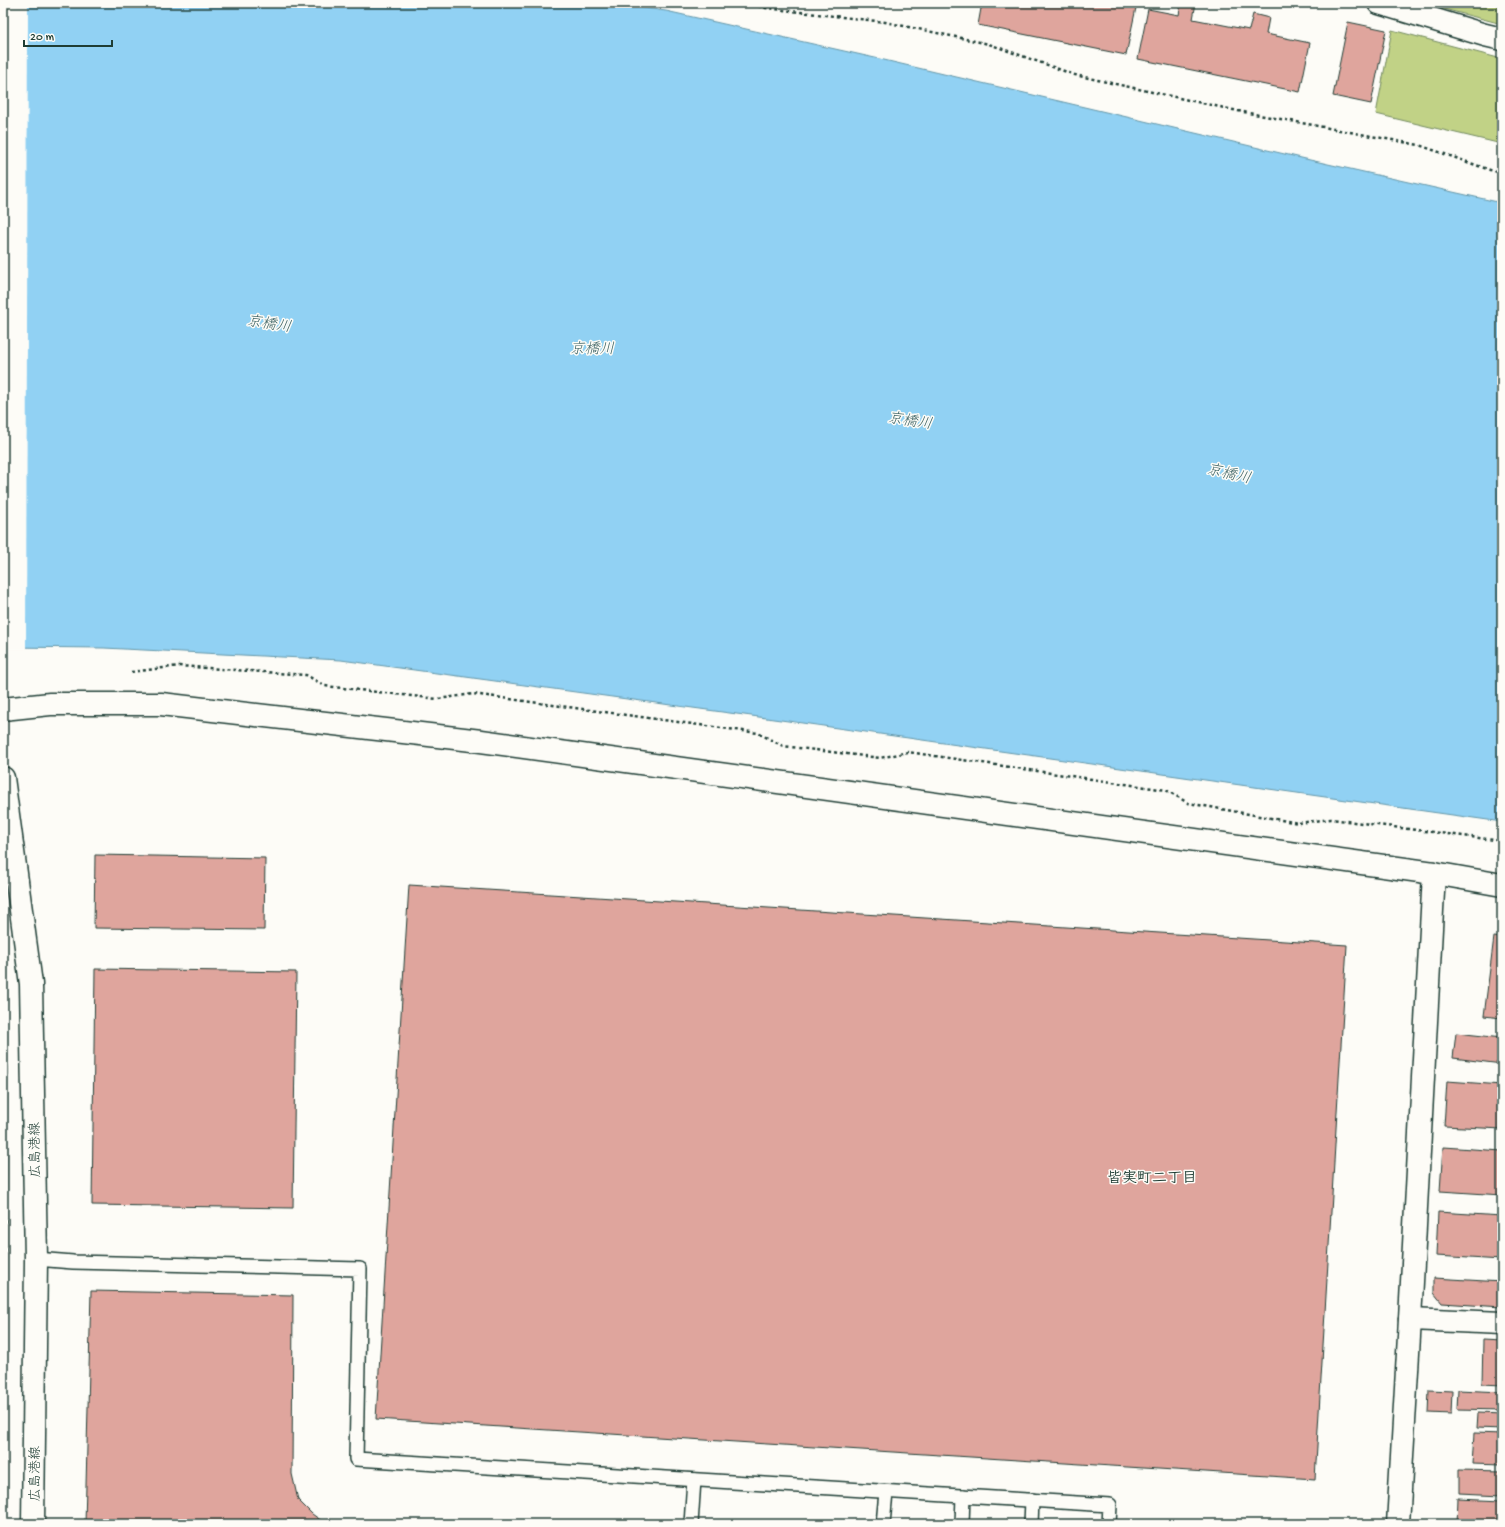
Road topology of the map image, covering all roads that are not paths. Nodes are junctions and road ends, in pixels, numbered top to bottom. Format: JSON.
{"nodes":[{"id":1,"x":1379,"y":3,"type":"edge"},
{"id":2,"x":1502,"y":39,"type":"edge"},
{"id":3,"x":3,"y":709,"type":"edge"},
{"id":4,"x":3,"y":778,"type":"edge"},
{"id":5,"x":1434,"y":873,"type":"junction"},
{"id":6,"x":1502,"y":885,"type":"edge"},
{"id":7,"x":36,"y":1259,"type":"junction"},
{"id":8,"x":1410,"y":1319,"type":"junction"},
{"id":9,"x":1502,"y":1323,"type":"edge"},
{"id":10,"x":694,"y":1480,"type":"junction"},
{"id":11,"x":886,"y":1492,"type":"junction"},
{"id":12,"x":963,"y":1496,"type":"junction"},
{"id":13,"x":1032,"y":1500,"type":"junction"},
{"id":14,"x":33,"y":1524,"type":"edge"},
{"id":15,"x":691,"y":1524,"type":"edge"},
{"id":16,"x":883,"y":1524,"type":"edge"},
{"id":17,"x":962,"y":1524,"type":"edge"},
{"id":18,"x":1031,"y":1524,"type":"edge"},
{"id":19,"x":1109,"y":1524,"type":"edge"},
{"id":20,"x":1398,"y":1524,"type":"edge"}],
"edges":[{"from":1,"to":2,"type":"street"},
{"from":3,"to":5,"type":"street"},
{"from":4,"to":7,"type":"street","name":"広島港線"},
{"from":5,"to":6,"type":"street"},
{"from":5,"to":8,"type":"street"},
{"from":7,"to":10,"type":"lane"},
{"from":7,"to":14,"type":"street","name":"広島港線"},
{"from":8,"to":9,"type":"street"},
{"from":8,"to":20,"type":"street"},
{"from":10,"to":11,"type":"lane"},
{"from":10,"to":15,"type":"lane"},
{"from":11,"to":12,"type":"lane"},
{"from":11,"to":16,"type":"lane"},
{"from":12,"to":13,"type":"lane"},
{"from":12,"to":17,"type":"lane"},
{"from":13,"to":18,"type":"lane"},
{"from":13,"to":19,"type":"lane"}]}
